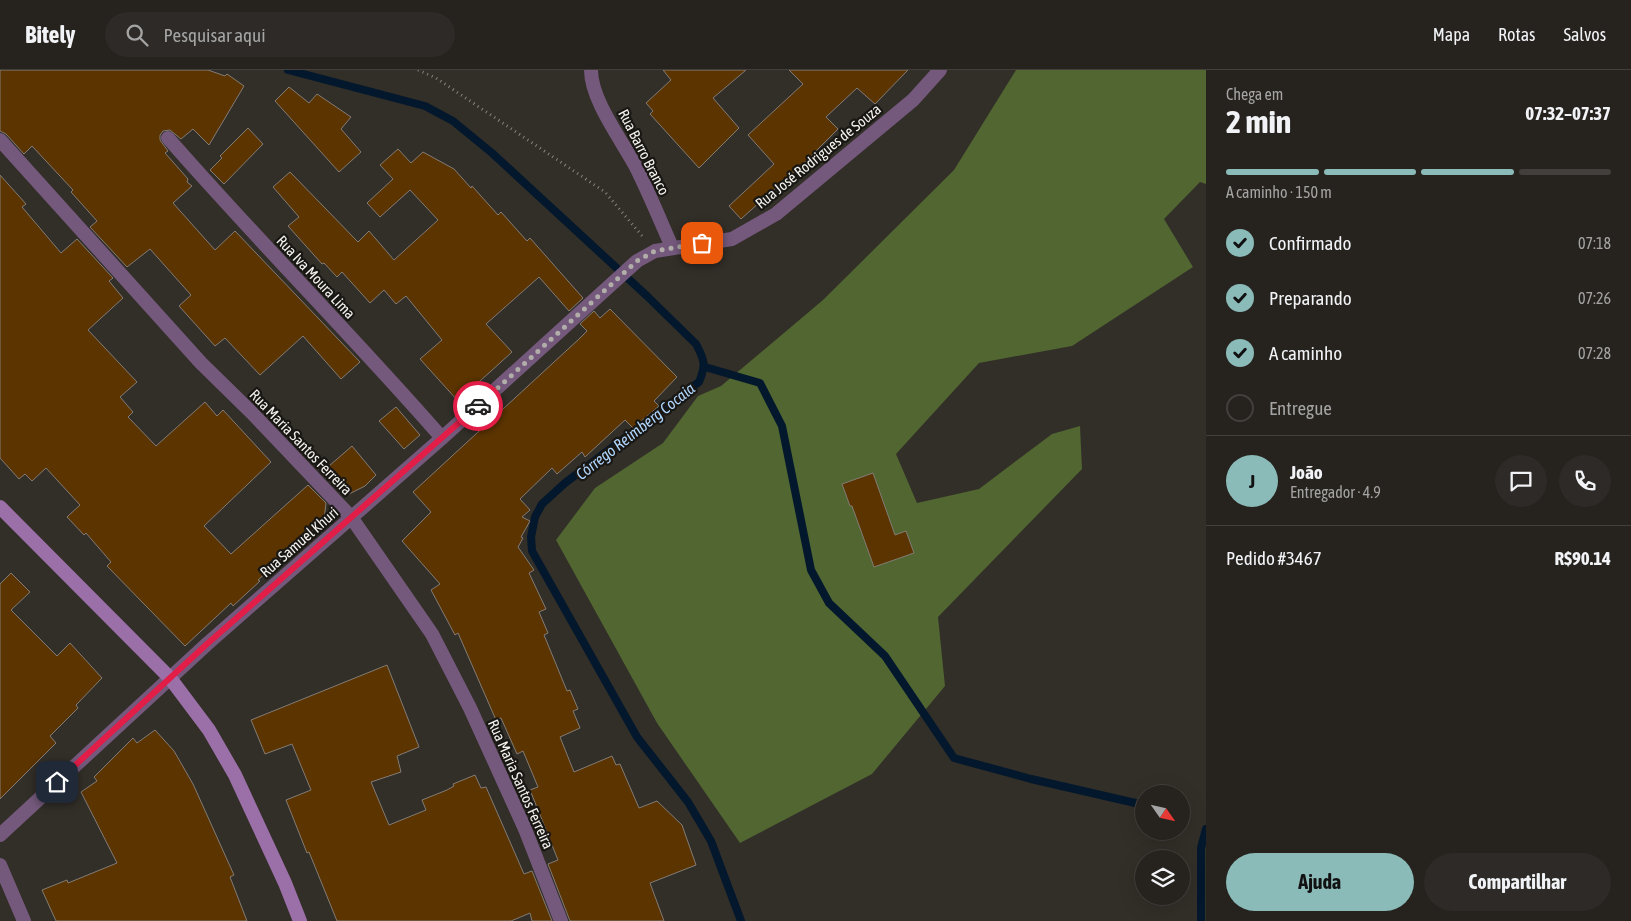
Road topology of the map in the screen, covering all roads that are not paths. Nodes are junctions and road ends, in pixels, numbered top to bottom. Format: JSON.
{"nodes":[{"id":1,"x":591,"y":70,"type":"edge"},
{"id":2,"x":940,"y":70,"type":"edge"},
{"id":3,"x":168,"y":138,"type":"dead end"},
{"id":4,"x":0,"y":140,"type":"edge"},
{"id":5,"x":672,"y":247,"type":"junction"},
{"id":6,"x":442,"y":438,"type":"junction"},
{"id":7,"x":0,"y":507,"type":"edge"},
{"id":8,"x":351,"y":518,"type":"junction"},
{"id":9,"x":170,"y":678,"type":"junction"},
{"id":10,"x":0,"y":835,"type":"edge"},
{"id":11,"x":0,"y":864,"type":"edge"},
{"id":12,"x":24,"y":921,"type":"edge"},
{"id":13,"x":300,"y":921,"type":"edge"},
{"id":14,"x":561,"y":921,"type":"edge"}],
"edges":[{"from":1,"to":5,"type":"street","name":"Rua Barro Branco"},
{"from":2,"to":5,"type":"street","name":"Rua José Rodrigues de Souza"},
{"from":3,"to":6,"type":"street","name":"Rua Iva Moura Lima"},
{"from":4,"to":8,"type":"street","name":"Rua Maria Santos Ferreira"},
{"from":5,"to":6,"type":"street","name":"Rua Samuel Khuri"},
{"from":6,"to":8,"type":"street","name":"Rua Samuel Khuri"},
{"from":7,"to":9,"type":"main road"},
{"from":8,"to":9,"type":"street","name":"Rua Samuel Khuri"},
{"from":8,"to":14,"type":"street","name":"Rua Maria Santos Ferreira"},
{"from":9,"to":10,"type":"street","name":"Rua Samuel Khuri"},
{"from":9,"to":13,"type":"main road"},
{"from":11,"to":12,"type":"street"}]}
